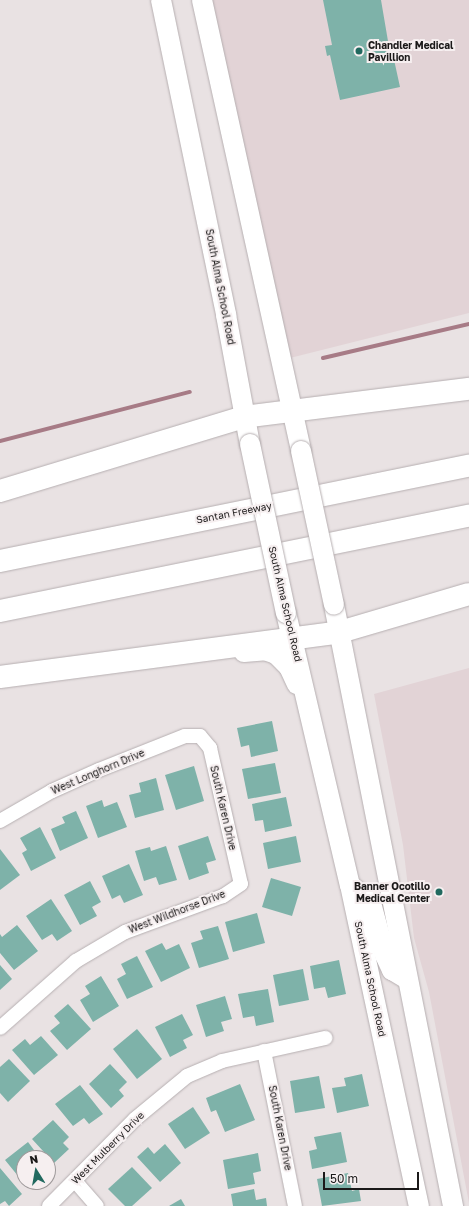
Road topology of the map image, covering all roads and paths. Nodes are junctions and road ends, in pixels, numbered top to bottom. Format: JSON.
{"nodes":[{"id":1,"x":161,"y":0,"type":"edge"},
{"id":2,"x":202,"y":0,"type":"edge"},
{"id":3,"x":469,"y":389,"type":"edge"},
{"id":4,"x":293,"y":410,"type":"junction"},
{"id":5,"x":243,"y":417,"type":"junction"},
{"id":6,"x":469,"y":466,"type":"edge"},
{"id":7,"x":0,"y":491,"type":"edge"},
{"id":8,"x":469,"y":516,"type":"edge"},
{"id":9,"x":0,"y":561,"type":"edge"},
{"id":10,"x":469,"y":594,"type":"edge"},
{"id":11,"x":0,"y":611,"type":"edge"},
{"id":12,"x":340,"y":632,"type":"junction"},
{"id":13,"x":292,"y":638,"type":"junction"},
{"id":14,"x":32,"y":673,"type":"junction"},
{"id":15,"x":0,"y":677,"type":"edge"},
{"id":16,"x":308,"y":708,"type":"junction"},
{"id":17,"x":200,"y":736,"type":"joint"},
{"id":18,"x":0,"y":821,"type":"edge"},
{"id":19,"x":241,"y":884,"type":"joint"},
{"id":20,"x":350,"y":885,"type":"junction"},
{"id":21,"x":407,"y":979,"type":"junction"},
{"id":22,"x":0,"y":1028,"type":"edge"},
{"id":23,"x":325,"y":1038,"type":"dead end"},
{"id":24,"x":264,"y":1051,"type":"junction"},
{"id":25,"x":75,"y":1182,"type":"junction"},
{"id":26,"x":49,"y":1206,"type":"edge"},
{"id":27,"x":97,"y":1206,"type":"edge"},
{"id":28,"x":295,"y":1206,"type":"edge"},
{"id":29,"x":419,"y":1206,"type":"edge"},
{"id":30,"x":454,"y":1206,"type":"edge"}],
"edges":[{"from":1,"to":5,"type":"main road","name":"South Alma School Road"},
{"from":2,"to":4,"type":"main road"},
{"from":3,"to":4,"type":"highway"},
{"from":4,"to":5,"type":"highway"},
{"from":4,"to":12,"type":"main road","bridge":true},
{"from":5,"to":7,"type":"highway"},
{"from":5,"to":13,"type":"main road","name":"South Alma School Road","bridge":true},
{"from":6,"to":9,"type":"highway","name":"Santan Freeway"},
{"from":8,"to":11,"type":"highway"},
{"from":10,"to":12,"type":"highway"},
{"from":12,"to":13,"type":"highway"},
{"from":12,"to":21,"type":"main road"},
{"from":13,"to":14,"type":"highway"},
{"from":13,"to":16,"type":"main road","name":"South Alma School Road"},
{"from":14,"to":15,"type":"highway"},
{"from":14,"to":16,"type":"main road"},
{"from":16,"to":20,"type":"main road","name":"South Alma School Road"},
{"from":17,"to":18,"type":"street","name":"West Longhorn Drive"},
{"from":17,"to":19,"type":"street","name":"South Karen Drive"},
{"from":19,"to":22,"type":"street","name":"West Wildhorse Drive"},
{"from":20,"to":21,"type":"main road"},
{"from":20,"to":29,"type":"main road","name":"South Alma School Road"},
{"from":21,"to":30,"type":"main road"},
{"from":23,"to":24,"type":"street","name":"West Mulberry Drive"},
{"from":24,"to":25,"type":"street","name":"West Mulberry Drive"},
{"from":24,"to":28,"type":"street","name":"South Karen Drive"},
{"from":25,"to":26,"type":"street","name":"West Mulberry Drive"},
{"from":25,"to":27,"type":"street"}]}
